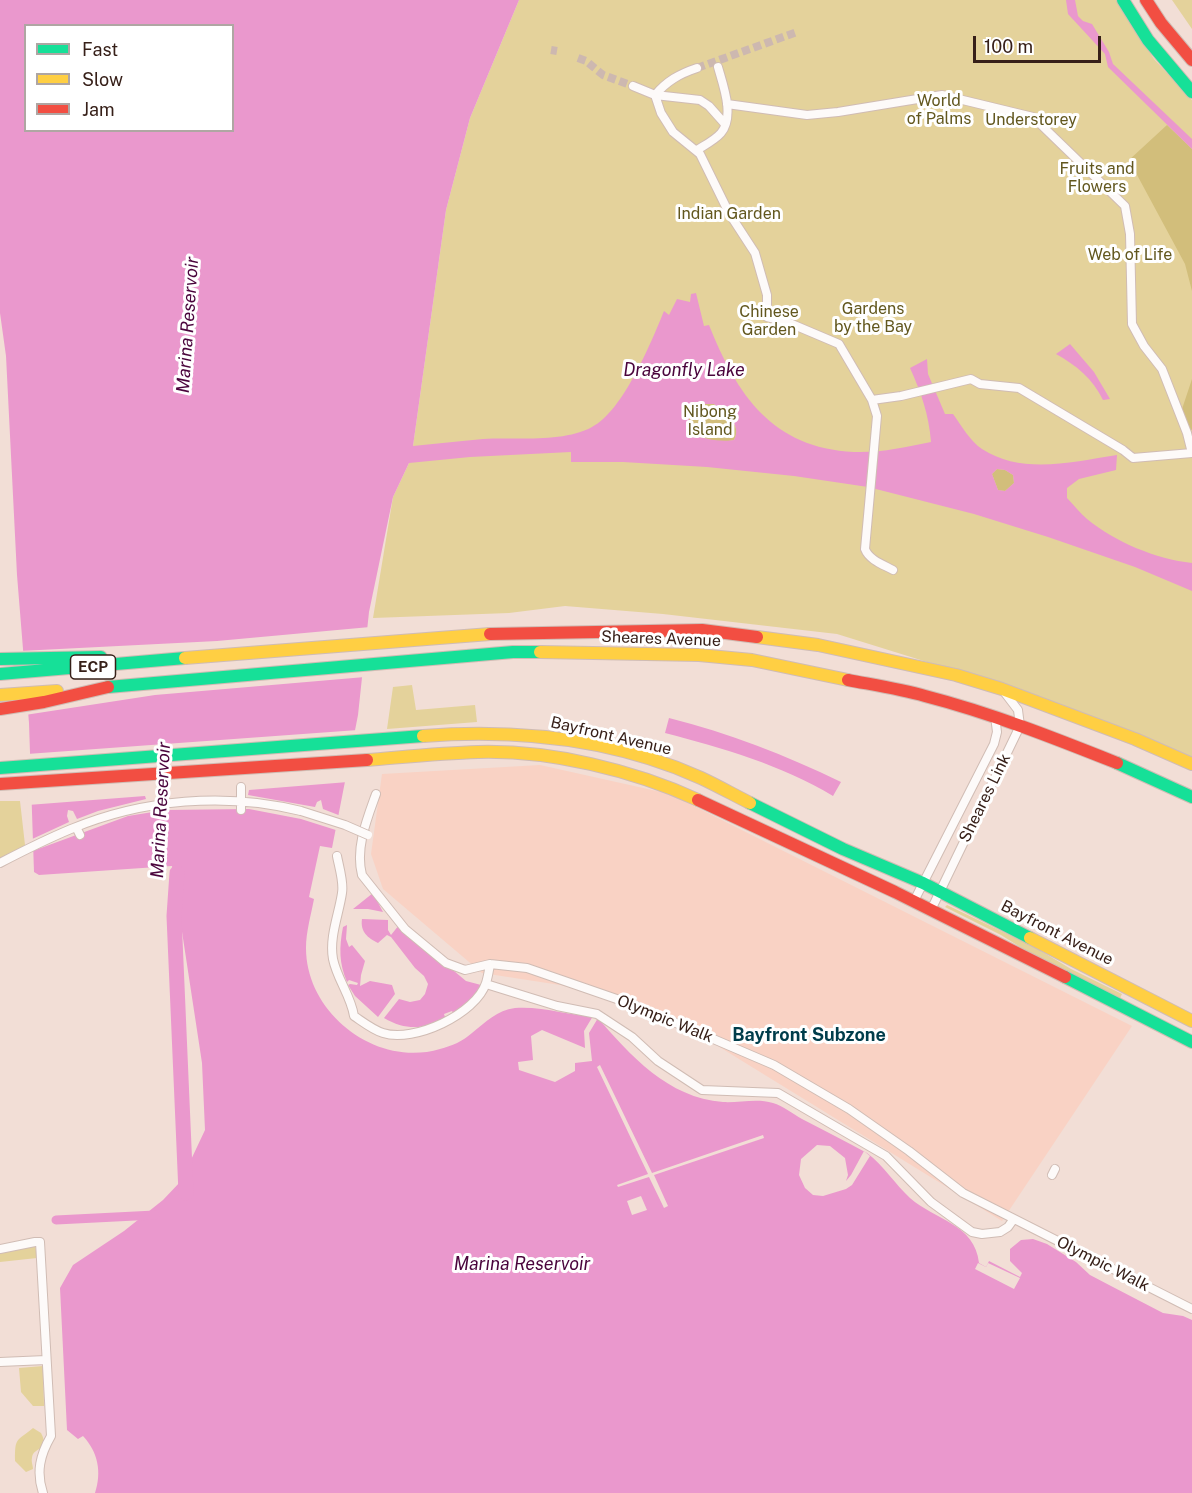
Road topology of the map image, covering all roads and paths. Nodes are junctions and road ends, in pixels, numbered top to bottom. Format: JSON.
{"nodes":[{"id":1,"x":1123,"y":0,"type":"edge"},
{"id":2,"x":1146,"y":0,"type":"edge"},
{"id":3,"x":1192,"y":60,"type":"edge"},
{"id":4,"x":718,"y":67,"type":"dead end"},
{"id":5,"x":697,"y":68,"type":"tunnel mouth"},
{"id":6,"x":633,"y":86,"type":"tunnel mouth"},
{"id":7,"x":1192,"y":92,"type":"edge"},
{"id":8,"x":655,"y":95,"type":"junction"},
{"id":9,"x":727,"y":104,"type":"junction"},
{"id":10,"x":725,"y":124,"type":"junction"},
{"id":11,"x":697,"y":150,"type":"junction"},
{"id":12,"x":872,"y":400,"type":"junction"},
{"id":13,"x":1192,"y":453,"type":"edge"},
{"id":14,"x":893,"y":570,"type":"dead end"},
{"id":15,"x":185,"y":658,"type":"junction"},
{"id":16,"x":0,"y":659,"type":"edge"},
{"id":17,"x":0,"y":674,"type":"edge"},
{"id":18,"x":108,"y":687,"type":"junction"},
{"id":19,"x":1002,"y":689,"type":"junction"},
{"id":20,"x":0,"y":695,"type":"edge"},
{"id":21,"x":0,"y":709,"type":"edge"},
{"id":22,"x":995,"y":716,"type":"junction"},
{"id":23,"x":1020,"y":726,"type":"junction"},
{"id":24,"x":1192,"y":765,"type":"edge"},
{"id":25,"x":0,"y":768,"type":"edge"},
{"id":26,"x":0,"y":784,"type":"edge"},
{"id":27,"x":241,"y":787,"type":"dead end"},
{"id":28,"x":376,"y":794,"type":"dead end"},
{"id":29,"x":1192,"y":797,"type":"edge"},
{"id":30,"x":241,"y":806,"type":"junction"},
{"id":31,"x":368,"y":835,"type":"dead end"},
{"id":32,"x":337,"y":856,"type":"dead end"},
{"id":33,"x":0,"y":863,"type":"edge"},
{"id":34,"x":923,"y":883,"type":"junction"},
{"id":35,"x":940,"y":891,"type":"junction"},
{"id":36,"x":914,"y":901,"type":"junction"},
{"id":37,"x":931,"y":910,"type":"junction"},
{"id":38,"x":490,"y":964,"type":"junction"},
{"id":39,"x":486,"y":984,"type":"junction"},
{"id":40,"x":1192,"y":1021,"type":"edge"},
{"id":41,"x":1192,"y":1042,"type":"edge"},
{"id":42,"x":1013,"y":1220,"type":"junction"},
{"id":43,"x":0,"y":1249,"type":"edge"},
{"id":44,"x":1192,"y":1309,"type":"edge"},
{"id":45,"x":46,"y":1360,"type":"junction"},
{"id":46,"x":0,"y":1362,"type":"edge"},
{"id":47,"x":43,"y":1493,"type":"edge"}],
"edges":[{"from":1,"to":7,"type":"main road"},
{"from":2,"to":3,"type":"main road"},
{"from":4,"to":9,"type":"street"},
{"from":5,"to":8,"type":"street"},
{"from":6,"to":8,"type":"street"},
{"from":8,"to":10,"type":"street"},
{"from":8,"to":11,"type":"street"},
{"from":9,"to":10,"type":"street"},
{"from":9,"to":13,"type":"street"},
{"from":10,"to":11,"type":"street"},
{"from":11,"to":12,"type":"street"},
{"from":12,"to":13,"type":"street"},
{"from":12,"to":14,"type":"street"},
{"from":15,"to":16,"type":"main road"},
{"from":15,"to":17,"type":"main road","number":"ECP"},
{"from":15,"to":19,"type":"main road","name":"Sheares Avenue"},
{"from":18,"to":20,"type":"main road","number":"ECP"},
{"from":18,"to":21,"type":"main road"},
{"from":18,"to":22,"type":"main road","name":"Sheares Avenue"},
{"from":19,"to":23,"type":"street"},
{"from":19,"to":24,"type":"main road","name":"Sheares Avenue"},
{"from":22,"to":23,"type":"main road","name":"Sheares Avenue"},
{"from":22,"to":34,"type":"street","name":"Sheares Link"},
{"from":23,"to":29,"type":"main road","name":"Sheares Avenue"},
{"from":23,"to":35,"type":"street","name":"Sheares Link"},
{"from":25,"to":34,"type":"main road","name":"Bayfront Avenue"},
{"from":26,"to":36,"type":"main road","name":"Bayfront Avenue"},
{"from":27,"to":30,"type":"street"},
{"from":28,"to":38,"type":"street","name":"Olympic Walk"},
{"from":30,"to":31,"type":"street","bridge":true},
{"from":30,"to":33,"type":"street"},
{"from":32,"to":39,"type":"street"},
{"from":34,"to":35,"type":"main road","name":"Bayfront Avenue"},
{"from":34,"to":36,"type":"street","name":"Sheares Link"},
{"from":35,"to":37,"type":"street","name":"Sheares Link"},
{"from":35,"to":40,"type":"main road","name":"Bayfront Avenue"},
{"from":36,"to":37,"type":"main road","name":"Bayfront Avenue"},
{"from":37,"to":41,"type":"main road","name":"Bayfront Avenue"},
{"from":38,"to":39,"type":"street"},
{"from":38,"to":42,"type":"street","name":"Olympic Walk"},
{"from":39,"to":42,"type":"street","name":"Olympic Walk"},
{"from":42,"to":44,"type":"street","name":"Olympic Walk"},
{"from":43,"to":45,"type":"street"},
{"from":45,"to":46,"type":"street"},
{"from":45,"to":47,"type":"street"}]}
